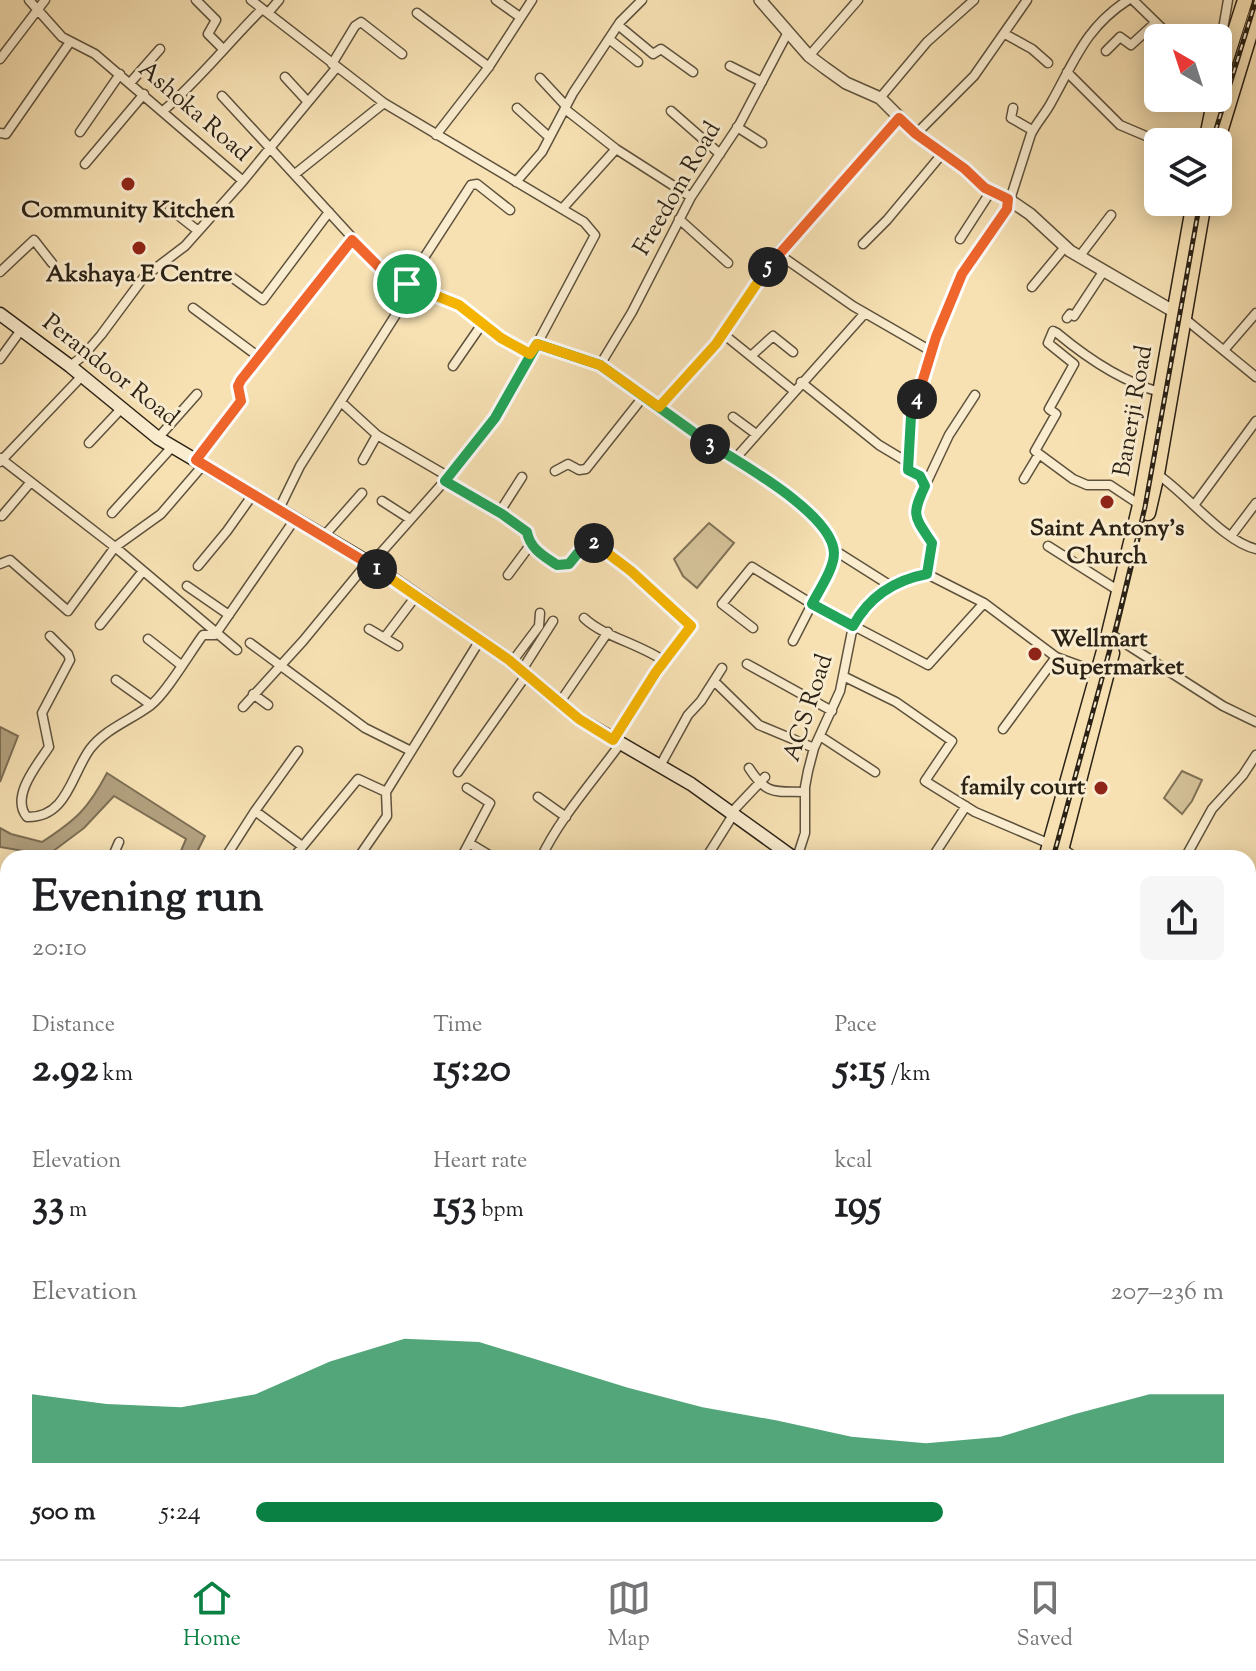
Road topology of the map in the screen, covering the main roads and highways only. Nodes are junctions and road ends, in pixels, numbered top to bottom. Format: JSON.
{"nodes":[{"id":1,"x":1245,"y":0,"type":"edge"},
{"id":2,"x":1256,"y":14,"type":"edge"},
{"id":3,"x":1232,"y":38,"type":"edge"},
{"id":4,"x":1232,"y":45,"type":"edge"},
{"id":5,"x":1251,"y":52,"type":"edge"},
{"id":6,"x":1222,"y":128,"type":"edge"},
{"id":7,"x":1192,"y":216,"type":"edge"},
{"id":8,"x":1201,"y":216,"type":"edge"},
{"id":9,"x":0,"y":314,"type":"edge"},
{"id":10,"x":1178,"y":314,"type":"junction"},
{"id":11,"x":1113,"y":634,"type":"junction"},
{"id":12,"x":1056,"y":847,"type":"edge"},
{"id":13,"x":784,"y":850,"type":"edge"}],
"edges":[{"from":1,"to":3,"type":"main road"},
{"from":2,"to":5,"type":"main road"},
{"from":4,"to":5,"type":"main road"},
{"from":5,"to":6,"type":"main road"},
{"from":7,"to":10,"type":"main road","name":"Banerji Road"},
{"from":8,"to":10,"type":"main road","name":"Banerji Road"},
{"from":9,"to":13,"type":"main road","name":"Perandoor Road"},
{"from":10,"to":11,"type":"main road","name":"Banerji Road"},
{"from":10,"to":11,"type":"main road","name":"Banerji Road"},
{"from":11,"to":12,"type":"main road","name":"Banerji Road"},
{"from":11,"to":12,"type":"main road","name":"Banerji Road"}]}
